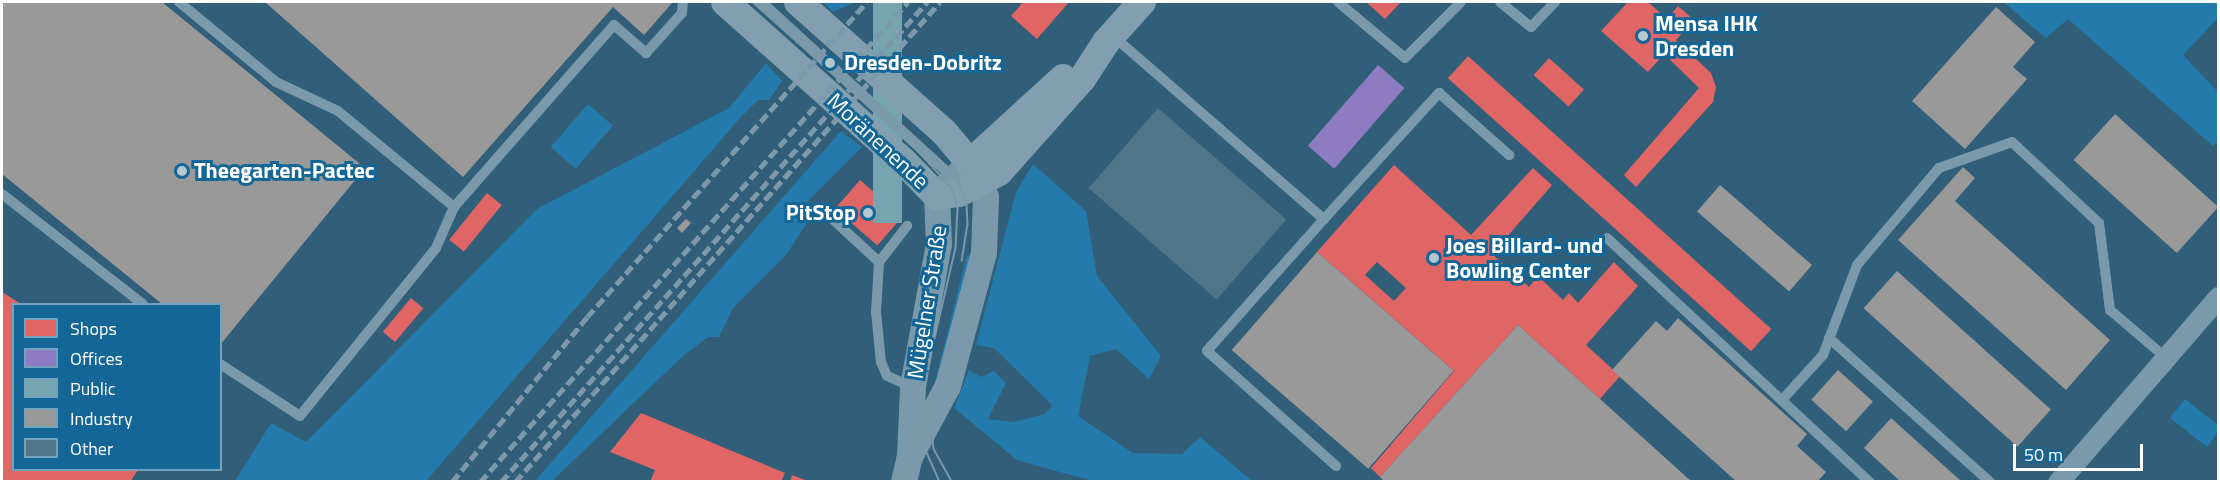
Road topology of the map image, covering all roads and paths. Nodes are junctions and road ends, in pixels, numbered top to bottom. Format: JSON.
{"nodes":[{"id":1,"x":178,"y":2,"type":"edge"},
{"id":2,"x":683,"y":2,"type":"edge"},
{"id":3,"x":725,"y":2,"type":"edge"},
{"id":4,"x":759,"y":2,"type":"edge"},
{"id":5,"x":798,"y":2,"type":"edge"},
{"id":6,"x":1142,"y":2,"type":"edge"},
{"id":7,"x":1338,"y":2,"type":"edge"},
{"id":8,"x":1461,"y":2,"type":"edge"},
{"id":9,"x":1500,"y":2,"type":"edge"},
{"id":10,"x":1555,"y":2,"type":"edge"},
{"id":11,"x":1109,"y":38,"type":"junction"},
{"id":12,"x":1509,"y":155,"type":"dead end"},
{"id":13,"x":960,"y":183,"type":"junction"},
{"id":14,"x":2,"y":194,"type":"edge"},
{"id":15,"x":454,"y":207,"type":"junction"},
{"id":16,"x":825,"y":212,"type":"dead end"},
{"id":17,"x":1324,"y":219,"type":"junction"},
{"id":18,"x":907,"y":226,"type":"dead end"},
{"id":19,"x":1607,"y":238,"type":"dead end"},
{"id":20,"x":879,"y":262,"type":"junction"},
{"id":21,"x":2218,"y":297,"type":"edge"},
{"id":22,"x":142,"y":303,"type":"edge"},
{"id":23,"x":1829,"y":338,"type":"junction"},
{"id":24,"x":2165,"y":357,"type":"junction"},
{"id":25,"x":222,"y":365,"type":"edge"},
{"id":26,"x":913,"y":387,"type":"junction"},
{"id":27,"x":1782,"y":400,"type":"junction"},
{"id":28,"x":1336,"y":466,"type":"dead end"},
{"id":29,"x":907,"y":469,"type":"edge"},
{"id":30,"x":1870,"y":482,"type":"edge"},
{"id":31,"x":1990,"y":482,"type":"edge"},
{"id":32,"x":2058,"y":482,"type":"edge"}],
"edges":[{"from":1,"to":15,"type":"lane"},
{"from":2,"to":15,"type":"lane"},
{"from":3,"to":13,"type":"main road","name":"Moränenende"},
{"from":4,"to":13,"type":"lane"},
{"from":5,"to":13,"type":"main road"},
{"from":6,"to":11,"type":"main road"},
{"from":7,"to":8,"type":"lane"},
{"from":9,"to":10,"type":"lane"},
{"from":11,"to":13,"type":"main road"},
{"from":11,"to":17,"type":"lane"},
{"from":12,"to":17,"type":"lane"},
{"from":13,"to":26,"type":"street","name":"Mügelner Straße"},
{"from":13,"to":29,"type":"street","name":"Mügelner Straße"},
{"from":14,"to":22,"type":"lane"},
{"from":15,"to":25,"type":"lane"},
{"from":16,"to":20,"type":"lane"},
{"from":17,"to":28,"type":"lane"},
{"from":18,"to":20,"type":"lane"},
{"from":19,"to":27,"type":"lane"},
{"from":20,"to":26,"type":"lane"},
{"from":21,"to":24,"type":"street"},
{"from":23,"to":24,"type":"lane"},
{"from":23,"to":27,"type":"lane"},
{"from":23,"to":31,"type":"lane"},
{"from":24,"to":32,"type":"street"},
{"from":26,"to":29,"type":"street","name":"Mügelner Straße"},
{"from":27,"to":30,"type":"lane"}]}
